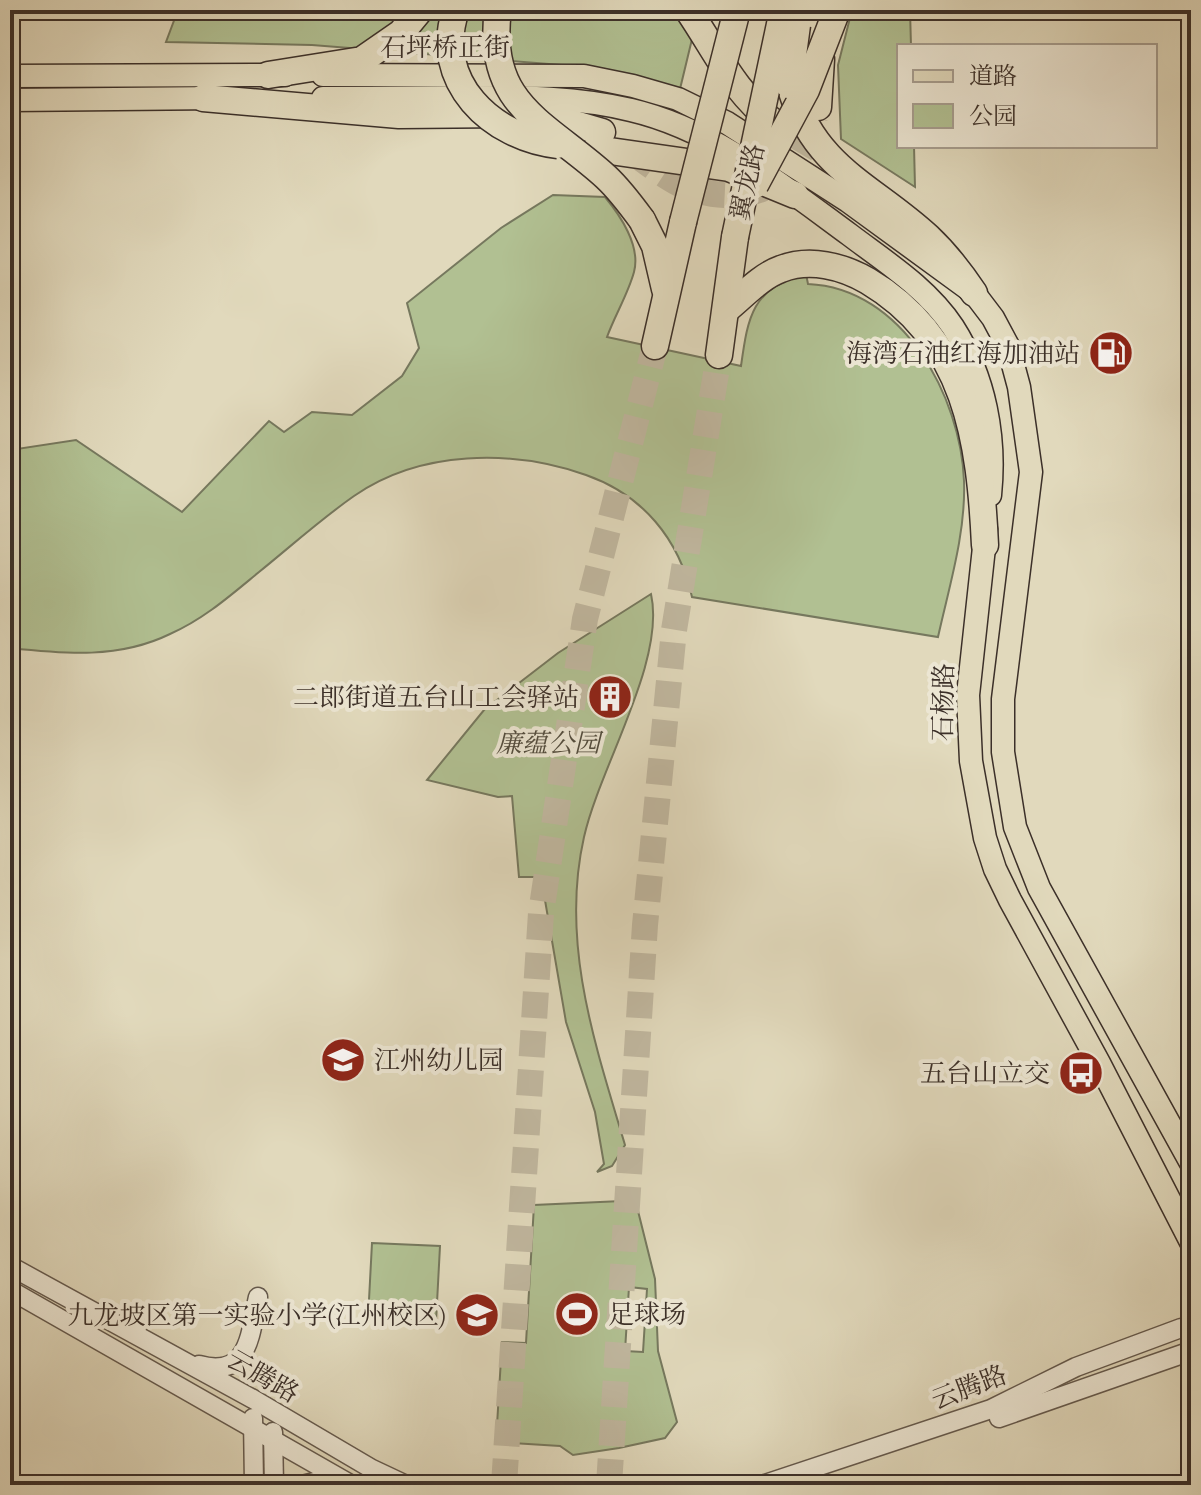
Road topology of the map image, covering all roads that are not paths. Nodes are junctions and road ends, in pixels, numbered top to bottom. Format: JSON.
{"nodes":[{"id":1,"x":420,"y":10,"type":"edge"},
{"id":2,"x":456,"y":10,"type":"edge"},
{"id":3,"x":498,"y":10,"type":"edge"},
{"id":4,"x":737,"y":10,"type":"edge"},
{"id":5,"x":783,"y":10,"type":"edge"},
{"id":6,"x":794,"y":10,"type":"edge"},
{"id":7,"x":801,"y":10,"type":"edge"},
{"id":8,"x":826,"y":10,"type":"edge"},
{"id":9,"x":837,"y":10,"type":"edge"},
{"id":10,"x":689,"y":12,"type":"edge"},
{"id":11,"x":268,"y":75,"type":"junction"},
{"id":12,"x":10,"y":76,"type":"edge"},
{"id":13,"x":203,"y":98,"type":"junction"},
{"id":14,"x":10,"y":100,"type":"edge"},
{"id":15,"x":599,"y":140,"type":"junction"},
{"id":16,"x":852,"y":192,"type":"junction"},
{"id":17,"x":795,"y":195,"type":"junction"},
{"id":18,"x":738,"y":225,"type":"junction"},
{"id":19,"x":974,"y":293,"type":"joint"},
{"id":20,"x":666,"y":298,"type":"junction"},
{"id":21,"x":727,"y":309,"type":"junction"},
{"id":22,"x":655,"y":346,"type":"tunnel mouth"},
{"id":23,"x":719,"y":355,"type":"tunnel mouth"},
{"id":24,"x":985,"y":545,"type":"junction"},
{"id":25,"x":1191,"y":1163,"type":"edge"},
{"id":26,"x":1191,"y":1242,"type":"edge"},
{"id":27,"x":10,"y":1266,"type":"edge"},
{"id":28,"x":10,"y":1290,"type":"edge"},
{"id":29,"x":258,"y":1297,"type":"dead end"},
{"id":30,"x":1191,"y":1329,"type":"edge"},
{"id":31,"x":1191,"y":1351,"type":"edge"},
{"id":32,"x":184,"y":1361,"type":"junction"},
{"id":33,"x":253,"y":1399,"type":"junction"},
{"id":34,"x":273,"y":1411,"type":"junction"},
{"id":35,"x":253,"y":1428,"type":"junction"},
{"id":36,"x":273,"y":1439,"type":"junction"},
{"id":37,"x":254,"y":1485,"type":"edge"},
{"id":38,"x":274,"y":1485,"type":"edge"},
{"id":39,"x":302,"y":1485,"type":"edge"},
{"id":40,"x":346,"y":1485,"type":"edge"},
{"id":41,"x":352,"y":1485,"type":"edge"},
{"id":42,"x":406,"y":1485,"type":"edge"},
{"id":43,"x":762,"y":1485,"type":"edge"},
{"id":44,"x":803,"y":1485,"type":"edge"}],
"edges":[{"from":1,"to":11,"type":"highway"},
{"from":2,"to":15,"type":"highway","bridge":true},
{"from":3,"to":20,"type":"highway","bridge":true},
{"from":4,"to":20,"type":"highway","name":"翼龙路","bridge":true},
{"from":5,"to":18,"type":"highway","name":"翼龙路","bridge":true},
{"from":6,"to":8,"type":"highway"},
{"from":7,"to":16,"type":"highway","bridge":true},
{"from":9,"to":18,"type":"highway","bridge":true},
{"from":10,"to":16,"type":"highway"},
{"from":11,"to":12,"type":"main road","name":"石坪桥正街"},
{"from":11,"to":16,"type":"main road","name":"石坪桥正街"},
{"from":13,"to":14,"type":"main road","name":"石坪桥正街"},
{"from":13,"to":15,"type":"highway"},
{"from":13,"to":17,"type":"main road","name":"石坪桥正街"},
{"from":15,"to":17,"type":"highway"},
{"from":16,"to":19,"type":"highway"},
{"from":17,"to":24,"type":"main road","name":"石杨路"},
{"from":18,"to":21,"type":"highway","name":"翼龙路"},
{"from":19,"to":25,"type":"main road"},
{"from":20,"to":22,"type":"highway","name":"翼龙路"},
{"from":21,"to":23,"type":"highway","name":"翼龙路"},
{"from":21,"to":24,"type":"highway"},
{"from":24,"to":26,"type":"main road","name":"石杨路"},
{"from":27,"to":32,"type":"street","name":"云腾路"},
{"from":28,"to":35,"type":"street","name":"云腾路"},
{"from":29,"to":32,"type":"street"},
{"from":30,"to":43,"type":"street","name":"云腾路"},
{"from":31,"to":44,"type":"street","name":"云腾路"},
{"from":32,"to":33,"type":"street","name":"云腾路"},
{"from":33,"to":34,"type":"street","name":"云腾路"},
{"from":33,"to":35,"type":"street"},
{"from":34,"to":36,"type":"street"},
{"from":34,"to":42,"type":"street","name":"云腾路"},
{"from":35,"to":36,"type":"street","name":"云腾路"},
{"from":35,"to":37,"type":"street"},
{"from":36,"to":38,"type":"street"},
{"from":36,"to":41,"type":"street","name":"云腾路"},
{"from":39,"to":40,"type":"street"}]}
